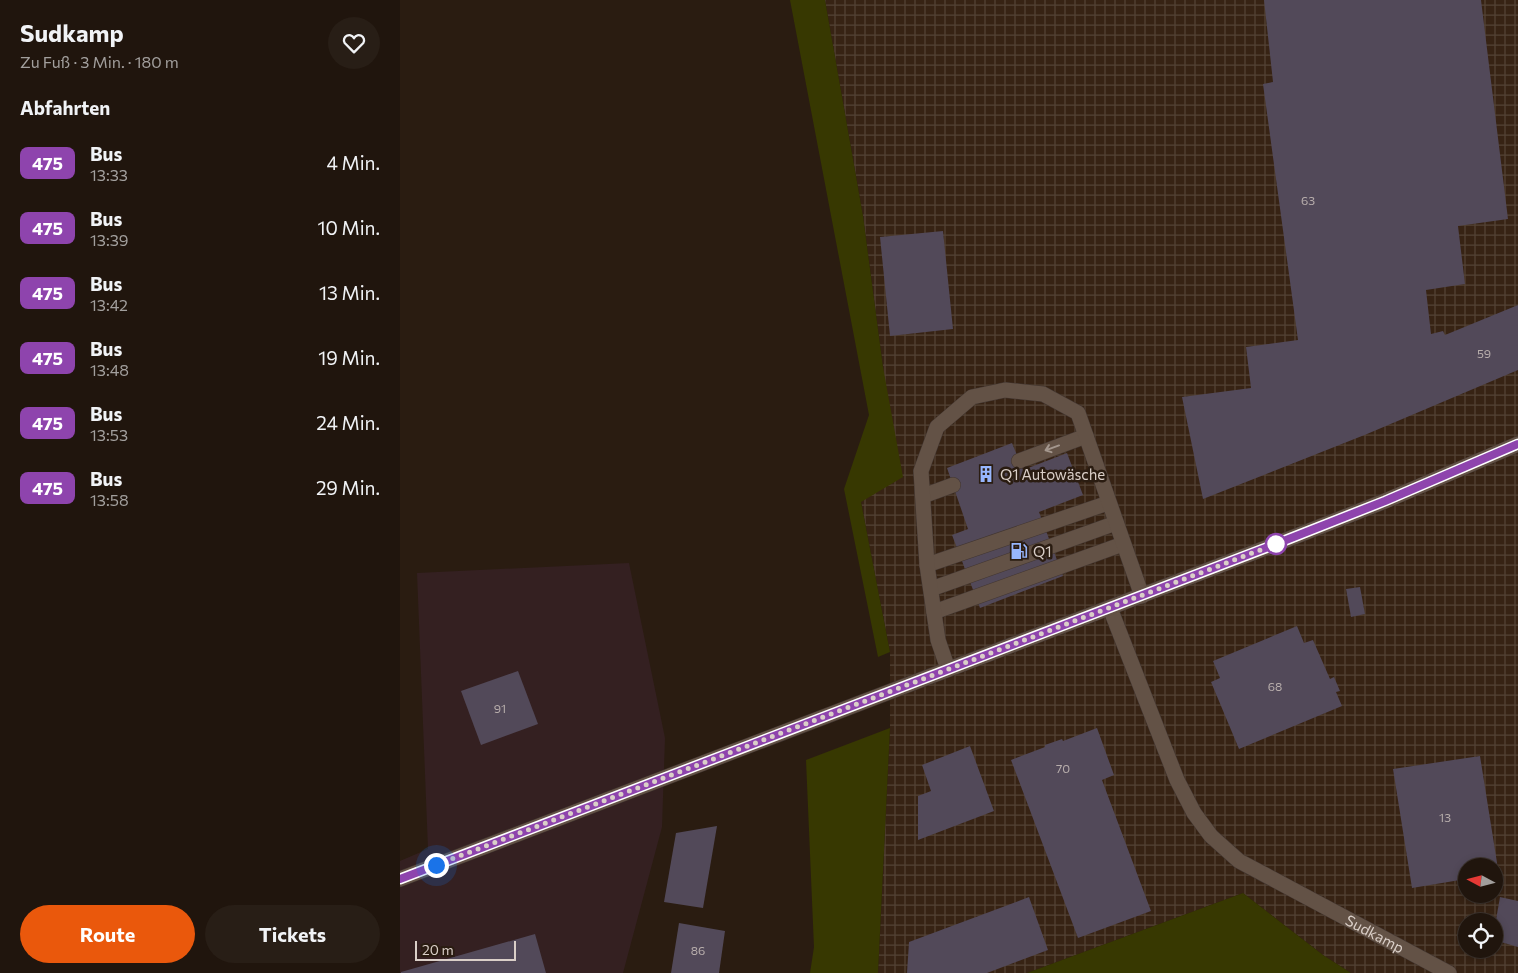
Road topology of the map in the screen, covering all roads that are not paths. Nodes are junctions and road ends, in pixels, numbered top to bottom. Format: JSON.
{"nodes":[{"id":1,"x":1086,"y":436,"type":"junction"},
{"id":2,"x":1518,"y":444,"type":"edge"},
{"id":3,"x":1019,"y":461,"type":"dead end"},
{"id":4,"x":953,"y":485,"type":"dead end"},
{"id":5,"x":923,"y":496,"type":"junction"},
{"id":6,"x":1108,"y":503,"type":"junction"},
{"id":7,"x":1116,"y":523,"type":"junction"},
{"id":8,"x":1123,"y":544,"type":"junction"},
{"id":9,"x":927,"y":565,"type":"junction"},
{"id":10,"x":931,"y":589,"type":"junction"},
{"id":11,"x":1142,"y":596,"type":"junction"},
{"id":12,"x":1110,"y":608,"type":"junction"},
{"id":13,"x":934,"y":612,"type":"junction"},
{"id":14,"x":948,"y":669,"type":"junction"},
{"id":15,"x":400,"y":879,"type":"edge"},
{"id":16,"x":1449,"y":973,"type":"edge"}],
"edges":[{"from":1,"to":3,"type":"main road","one_way":true},
{"from":1,"to":5,"type":"main road"},
{"from":1,"to":6,"type":"main road"},
{"from":2,"to":11,"type":"main road"},
{"from":4,"to":5,"type":"main road"},
{"from":5,"to":9,"type":"main road"},
{"from":6,"to":7,"type":"main road"},
{"from":6,"to":9,"type":"main road"},
{"from":7,"to":8,"type":"main road"},
{"from":7,"to":10,"type":"main road"},
{"from":8,"to":11,"type":"main road"},
{"from":8,"to":13,"type":"main road"},
{"from":9,"to":10,"type":"main road"},
{"from":10,"to":13,"type":"main road"},
{"from":11,"to":12,"type":"main road"},
{"from":12,"to":14,"type":"main road"},
{"from":12,"to":16,"type":"main road","name":"Sudkamp"},
{"from":13,"to":14,"type":"main road"},
{"from":14,"to":15,"type":"main road"}]}
